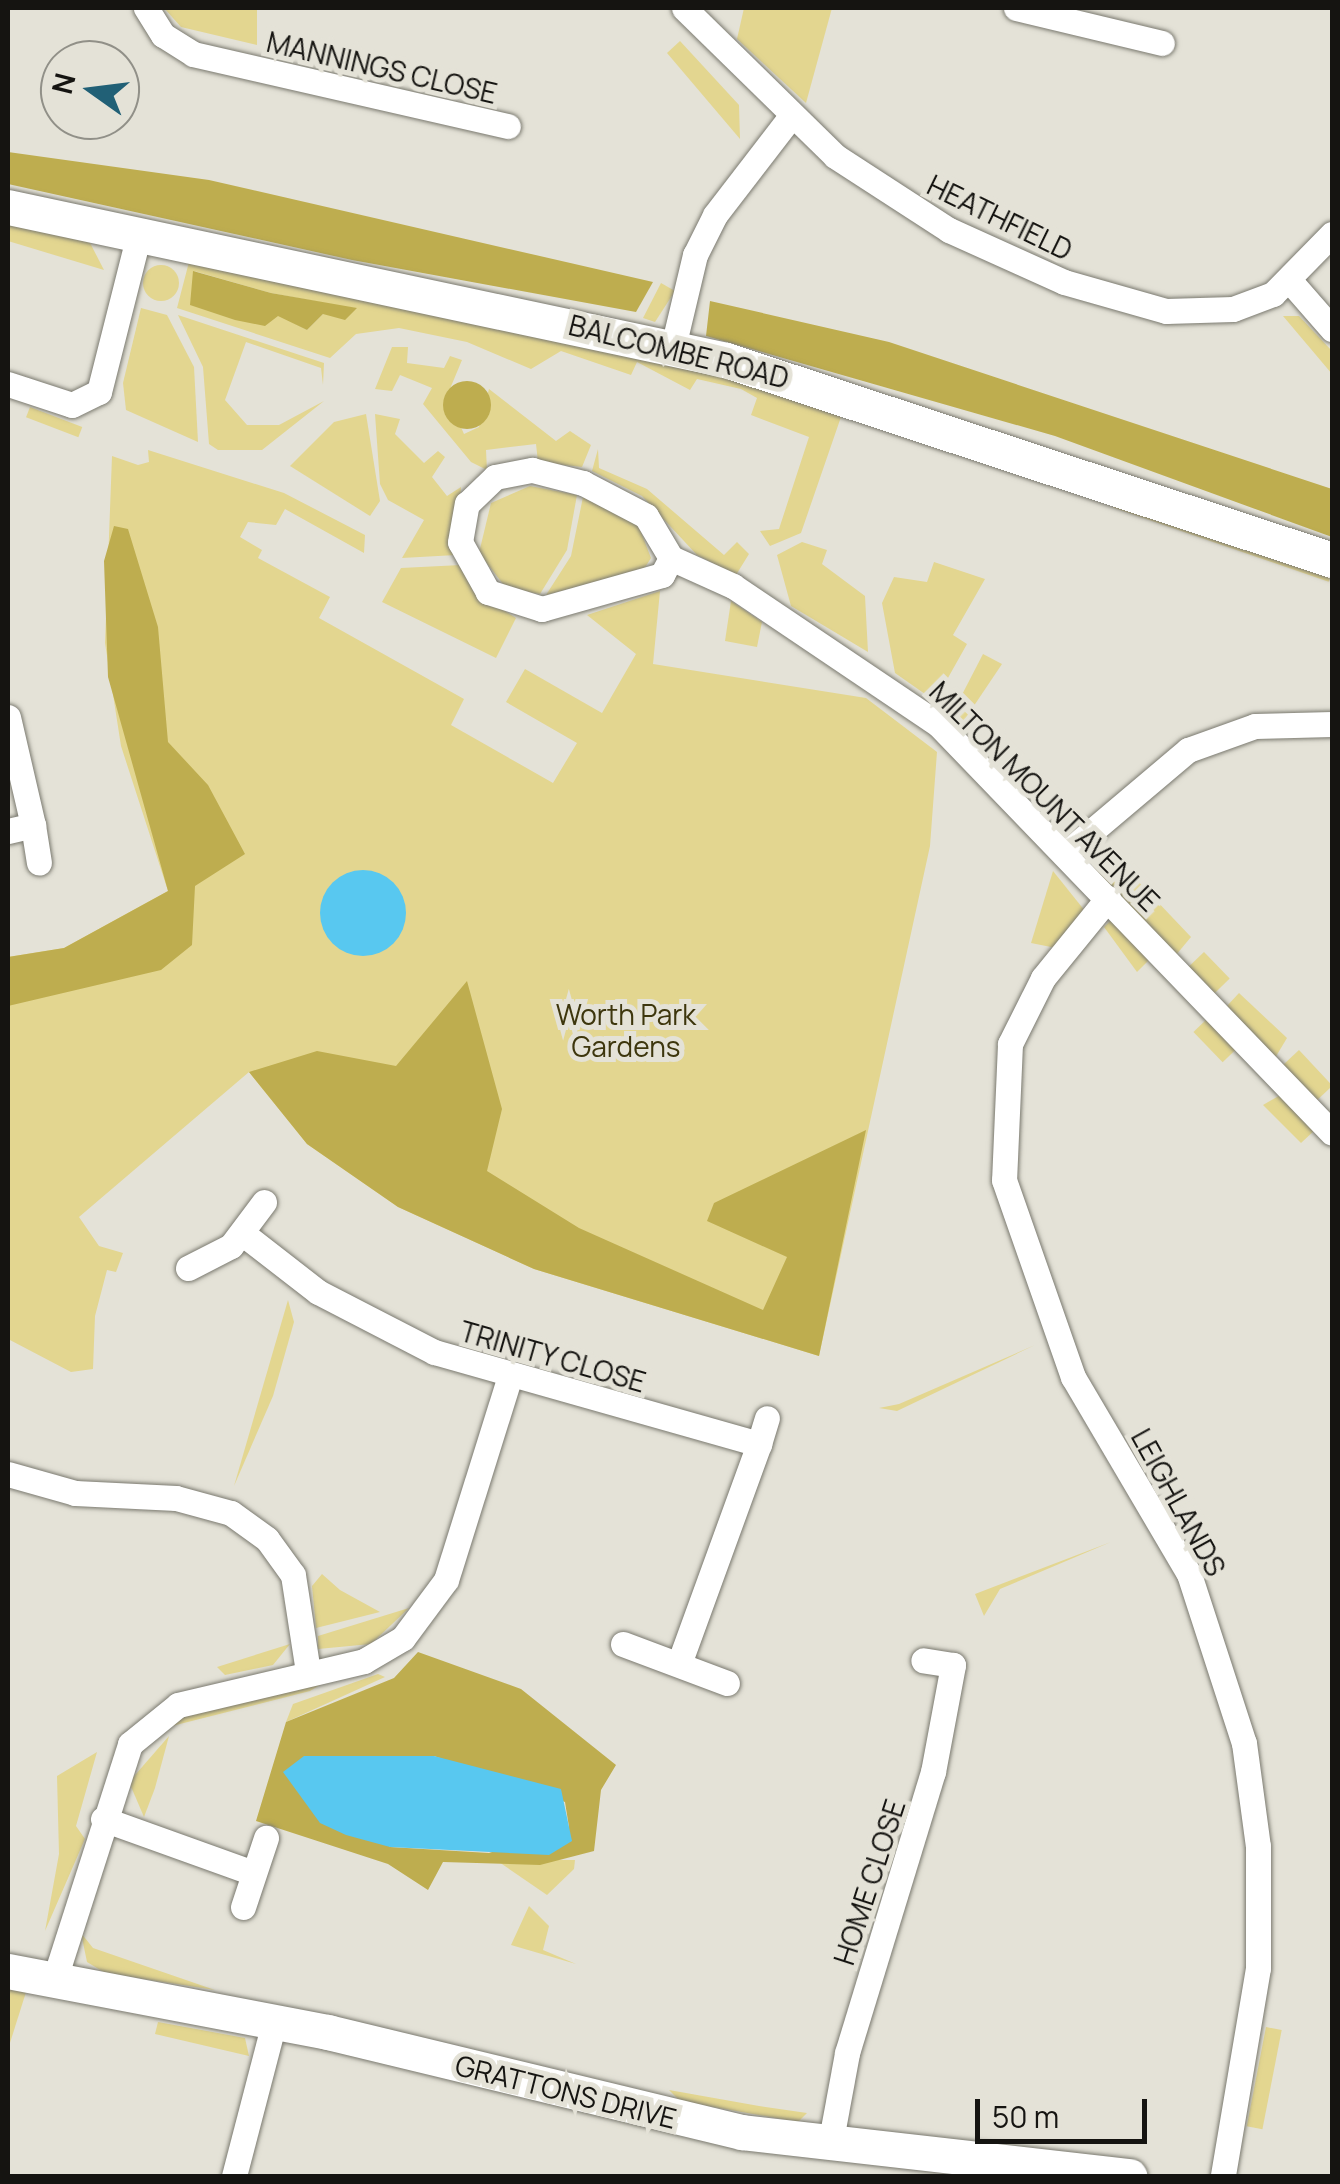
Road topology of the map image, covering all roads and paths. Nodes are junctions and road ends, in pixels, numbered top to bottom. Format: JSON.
{"nodes":[{"id":1,"x":146,"y":8,"type":"edge"},
{"id":2,"x":719,"y":8,"type":"edge"},
{"id":3,"x":1016,"y":8,"type":"edge"},
{"id":4,"x":690,"y":15,"type":"edge"},
{"id":5,"x":1162,"y":42,"type":"dead end"},
{"id":6,"x":789,"y":119,"type":"junction"},
{"id":7,"x":508,"y":126,"type":"dead end"},
{"id":8,"x":8,"y":207,"type":"edge"},
{"id":9,"x":139,"y":234,"type":"junction"},
{"id":10,"x":1332,"y":234,"type":"edge"},
{"id":11,"x":1290,"y":280,"type":"junction"},
{"id":12,"x":1332,"y":330,"type":"edge"},
{"id":13,"x":673,"y":346,"type":"junction"},
{"id":14,"x":8,"y":384,"type":"edge"},
{"id":15,"x":671,"y":558,"type":"junction"},
{"id":16,"x":1332,"y":560,"type":"edge"},
{"id":17,"x":8,"y":718,"type":"edge"},
{"id":18,"x":1332,"y":724,"type":"edge"},
{"id":19,"x":20,"y":828,"type":"edge"},
{"id":20,"x":1066,"y":853,"type":"junction"},
{"id":21,"x":39,"y":863,"type":"dead end"},
{"id":22,"x":1108,"y":898,"type":"junction"},
{"id":23,"x":1332,"y":1133,"type":"edge"},
{"id":24,"x":264,"y":1202,"type":"dead end"},
{"id":25,"x":242,"y":1233,"type":"junction"},
{"id":26,"x":188,"y":1268,"type":"dead end"},
{"id":27,"x":510,"y":1380,"type":"junction"},
{"id":28,"x":767,"y":1418,"type":"dead end"},
{"id":29,"x":760,"y":1444,"type":"junction"},
{"id":30,"x":8,"y":1474,"type":"edge"},
{"id":31,"x":623,"y":1644,"type":"dead end"},
{"id":32,"x":923,"y":1660,"type":"dead end"},
{"id":33,"x":680,"y":1664,"type":"junction"},
{"id":34,"x":308,"y":1672,"type":"junction"},
{"id":35,"x":727,"y":1683,"type":"dead end"},
{"id":36,"x":103,"y":1819,"type":"junction"},
{"id":37,"x":266,"y":1838,"type":"dead end"},
{"id":38,"x":254,"y":1873,"type":"junction"},
{"id":39,"x":242,"y":1907,"type":"dead end"},
{"id":40,"x":8,"y":1971,"type":"edge"},
{"id":41,"x":54,"y":1981,"type":"junction"},
{"id":42,"x":274,"y":2022,"type":"junction"},
{"id":43,"x":830,"y":2145,"type":"junction"},
{"id":44,"x":1111,"y":2175,"type":"edge"},
{"id":45,"x":234,"y":2176,"type":"edge"},
{"id":46,"x":1223,"y":2176,"type":"edge"}],
"edges":[{"from":1,"to":7,"type":"street","name":"MANNINGS CLOSE"},
{"from":2,"to":4,"type":"street"},
{"from":3,"to":5,"type":"street"},
{"from":4,"to":6,"type":"street","name":"HEATHFIELD"},
{"from":6,"to":11,"type":"street","name":"HEATHFIELD"},
{"from":6,"to":13,"type":"street"},
{"from":8,"to":9,"type":"main road","name":"BALCOMBE ROAD"},
{"from":9,"to":13,"type":"main road","name":"BALCOMBE ROAD"},
{"from":9,"to":14,"type":"street"},
{"from":10,"to":11,"type":"street","name":"HEATHFIELD"},
{"from":11,"to":12,"type":"street"},
{"from":13,"to":16,"type":"main road","name":"BALCOMBE ROAD"},
{"from":15,"to":15,"type":"street"},
{"from":15,"to":20,"type":"street","name":"MILTON MOUNT AVENUE"},
{"from":17,"to":19,"type":"street"},
{"from":18,"to":20,"type":"street"},
{"from":19,"to":21,"type":"street"},
{"from":20,"to":22,"type":"street","name":"MILTON MOUNT AVENUE"},
{"from":22,"to":23,"type":"street","name":"MILTON MOUNT AVENUE"},
{"from":22,"to":46,"type":"street","name":"LEIGHLANDS"},
{"from":24,"to":25,"type":"street"},
{"from":25,"to":26,"type":"street"},
{"from":25,"to":27,"type":"street","name":"TRINITY CLOSE"},
{"from":27,"to":29,"type":"street","name":"TRINITY CLOSE"},
{"from":27,"to":34,"type":"street"},
{"from":28,"to":29,"type":"street"},
{"from":29,"to":33,"type":"street"},
{"from":30,"to":34,"type":"street"},
{"from":31,"to":33,"type":"street"},
{"from":32,"to":43,"type":"street","name":"HOME CLOSE"},
{"from":33,"to":35,"type":"street"},
{"from":34,"to":36,"type":"street"},
{"from":36,"to":38,"type":"street"},
{"from":36,"to":41,"type":"street"},
{"from":37,"to":38,"type":"street"},
{"from":38,"to":39,"type":"street"},
{"from":40,"to":41,"type":"main road","name":"GRATTONS DRIVE"},
{"from":41,"to":42,"type":"main road","name":"GRATTONS DRIVE"},
{"from":42,"to":43,"type":"main road","name":"GRATTONS DRIVE"},
{"from":42,"to":45,"type":"street"},
{"from":43,"to":44,"type":"main road","name":"GRATTONS DRIVE"}]}
